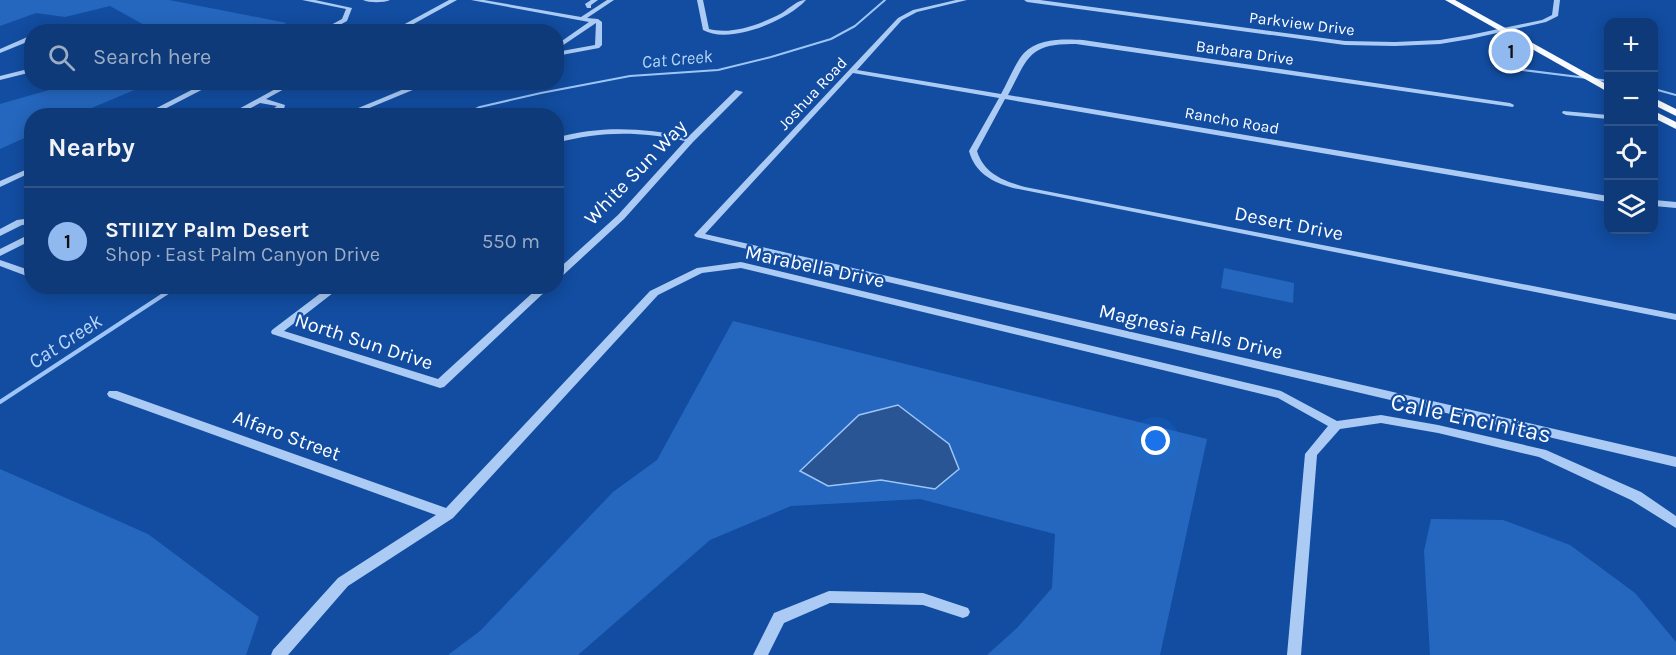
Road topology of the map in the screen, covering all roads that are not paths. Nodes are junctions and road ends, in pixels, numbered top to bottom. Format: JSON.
{"nodes":[{"id":1,"x":305,"y":0,"type":"edge"},
{"id":2,"x":366,"y":0,"type":"edge"},
{"id":3,"x":387,"y":0,"type":"edge"},
{"id":4,"x":454,"y":0,"type":"edge"},
{"id":5,"x":474,"y":0,"type":"edge"},
{"id":6,"x":595,"y":0,"type":"edge"},
{"id":7,"x":600,"y":0,"type":"edge"},
{"id":8,"x":610,"y":0,"type":"edge"},
{"id":9,"x":700,"y":0,"type":"edge"},
{"id":10,"x":803,"y":0,"type":"edge"},
{"id":11,"x":964,"y":0,"type":"edge"},
{"id":12,"x":1027,"y":0,"type":"edge"},
{"id":13,"x":1449,"y":0,"type":"edge"},
{"id":14,"x":1466,"y":0,"type":"edge"},
{"id":15,"x":1557,"y":0,"type":"edge"},
{"id":16,"x":500,"y":2,"type":"edge"},
{"id":17,"x":589,"y":7,"type":"junction"},
{"id":18,"x":598,"y":8,"type":"junction"},
{"id":19,"x":574,"y":17,"type":"junction"},
{"id":20,"x":583,"y":18,"type":"junction"},
{"id":21,"x":596,"y":20,"type":"junction"},
{"id":22,"x":337,"y":24,"type":"edge"},
{"id":23,"x":408,"y":24,"type":"edge"},
{"id":24,"x":1515,"y":27,"type":"junction"},
{"id":25,"x":1503,"y":30,"type":"junction"},
{"id":26,"x":24,"y":40,"type":"edge"},
{"id":27,"x":564,"y":42,"type":"edge"},
{"id":28,"x":0,"y":51,"type":"edge"},
{"id":29,"x":564,"y":53,"type":"edge"},
{"id":30,"x":851,"y":71,"type":"junction"},
{"id":31,"x":24,"y":72,"type":"edge"},
{"id":32,"x":1604,"y":75,"type":"edge"},
{"id":33,"x":0,"y":78,"type":"edge"},
{"id":34,"x":1604,"y":87,"type":"edge"},
{"id":35,"x":198,"y":90,"type":"edge"},
{"id":36,"x":279,"y":90,"type":"edge"},
{"id":37,"x":409,"y":90,"type":"edge"},
{"id":38,"x":739,"y":92,"type":"dead end"},
{"id":39,"x":1004,"y":97,"type":"junction"},
{"id":40,"x":260,"y":100,"type":"junction"},
{"id":41,"x":1658,"y":103,"type":"edge"},
{"id":42,"x":1510,"y":105,"type":"dead end"},
{"id":43,"x":160,"y":108,"type":"edge"},
{"id":44,"x":244,"y":108,"type":"edge"},
{"id":45,"x":279,"y":108,"type":"edge"},
{"id":46,"x":362,"y":108,"type":"edge"},
{"id":47,"x":1676,"y":113,"type":"edge"},
{"id":48,"x":1566,"y":114,"type":"dead end"},
{"id":49,"x":1604,"y":117,"type":"edge"},
{"id":50,"x":1658,"y":117,"type":"edge"},
{"id":51,"x":1676,"y":126,"type":"edge"},
{"id":52,"x":564,"y":139,"type":"edge"},
{"id":53,"x":690,"y":140,"type":"junction"},
{"id":54,"x":24,"y":173,"type":"edge"},
{"id":55,"x":0,"y":184,"type":"edge"},
{"id":56,"x":1604,"y":198,"type":"edge"},
{"id":57,"x":1658,"y":203,"type":"edge"},
{"id":58,"x":1676,"y":205,"type":"edge"},
{"id":59,"x":24,"y":222,"type":"edge"},
{"id":60,"x":0,"y":233,"type":"edge"},
{"id":61,"x":699,"y":235,"type":"joint"},
{"id":62,"x":24,"y":240,"type":"edge"},
{"id":63,"x":0,"y":253,"type":"edge"},
{"id":64,"x":0,"y":263,"type":"edge"},
{"id":65,"x":564,"y":269,"type":"edge"},
{"id":66,"x":24,"y":272,"type":"edge"},
{"id":67,"x":326,"y":294,"type":"edge"},
{"id":68,"x":537,"y":294,"type":"edge"},
{"id":69,"x":1676,"y":317,"type":"edge"},
{"id":70,"x":113,"y":394,"type":"dead end"},
{"id":71,"x":1336,"y":425,"type":"junction"},
{"id":72,"x":1676,"y":462,"type":"edge"},
{"id":73,"x":448,"y":514,"type":"junction"},
{"id":74,"x":1676,"y":523,"type":"edge"},
{"id":75,"x":963,"y":612,"type":"dead end"},
{"id":76,"x":278,"y":655,"type":"edge"},
{"id":77,"x":760,"y":655,"type":"edge"},
{"id":78,"x":1293,"y":655,"type":"edge"}],
"edges":[{"from":1,"to":22,"type":"street"},
{"from":2,"to":3,"type":"street"},
{"from":4,"to":23,"type":"street"},
{"from":5,"to":16,"type":"street"},
{"from":6,"to":17,"type":"street"},
{"from":7,"to":17,"type":"street"},
{"from":8,"to":18,"type":"street"},
{"from":9,"to":10,"type":"street"},
{"from":11,"to":30,"type":"street","name":"Joshua Road"},
{"from":12,"to":25,"type":"street","name":"Parkview Drive"},
{"from":13,"to":25,"type":"main road"},
{"from":14,"to":24,"type":"main road"},
{"from":15,"to":24,"type":"street","name":"Parkview Drive"},
{"from":16,"to":19,"type":"street"},
{"from":17,"to":18,"type":"street"},
{"from":17,"to":19,"type":"street"},
{"from":18,"to":20,"type":"street"},
{"from":19,"to":20,"type":"street"},
{"from":20,"to":21,"type":"street"},
{"from":21,"to":27,"type":"street"},
{"from":21,"to":29,"type":"street"},
{"from":24,"to":25,"type":"street","name":"Parkview Drive"},
{"from":24,"to":32,"type":"main road"},
{"from":25,"to":34,"type":"main road"},
{"from":26,"to":28,"type":"street"},
{"from":30,"to":39,"type":"street","name":"Rancho Road"},
{"from":30,"to":61,"type":"street","name":"Joshua Road"},
{"from":31,"to":33,"type":"street"},
{"from":35,"to":43,"type":"street"},
{"from":36,"to":40,"type":"street"},
{"from":37,"to":46,"type":"street"},
{"from":38,"to":53,"type":"street","name":"White Sun Way"},
{"from":39,"to":42,"type":"street","name":"Barbara Drive"},
{"from":39,"to":56,"type":"street","name":"Rancho Road"},
{"from":39,"to":69,"type":"street","name":"Desert Drive"},
{"from":40,"to":44,"type":"street"},
{"from":40,"to":45,"type":"street"},
{"from":41,"to":47,"type":"main road"},
{"from":48,"to":49,"type":"street"},
{"from":50,"to":51,"type":"main road"},
{"from":52,"to":53,"type":"street"},
{"from":53,"to":65,"type":"street","name":"White Sun Way"},
{"from":54,"to":55,"type":"street"},
{"from":57,"to":58,"type":"street"},
{"from":59,"to":60,"type":"street"},
{"from":61,"to":72,"type":"street","name":"Magnesia Falls Drive"},
{"from":62,"to":63,"type":"street"},
{"from":64,"to":66,"type":"street"},
{"from":67,"to":68,"type":"street","name":"North Sun Drive"},
{"from":70,"to":73,"type":"street","name":"Alfaro Street"},
{"from":71,"to":73,"type":"street","name":"Marabella Drive"},
{"from":71,"to":74,"type":"street","name":"Calle Encinitas"},
{"from":71,"to":78,"type":"street"},
{"from":73,"to":76,"type":"street","name":"Marabella Drive"},
{"from":75,"to":77,"type":"street"}]}
